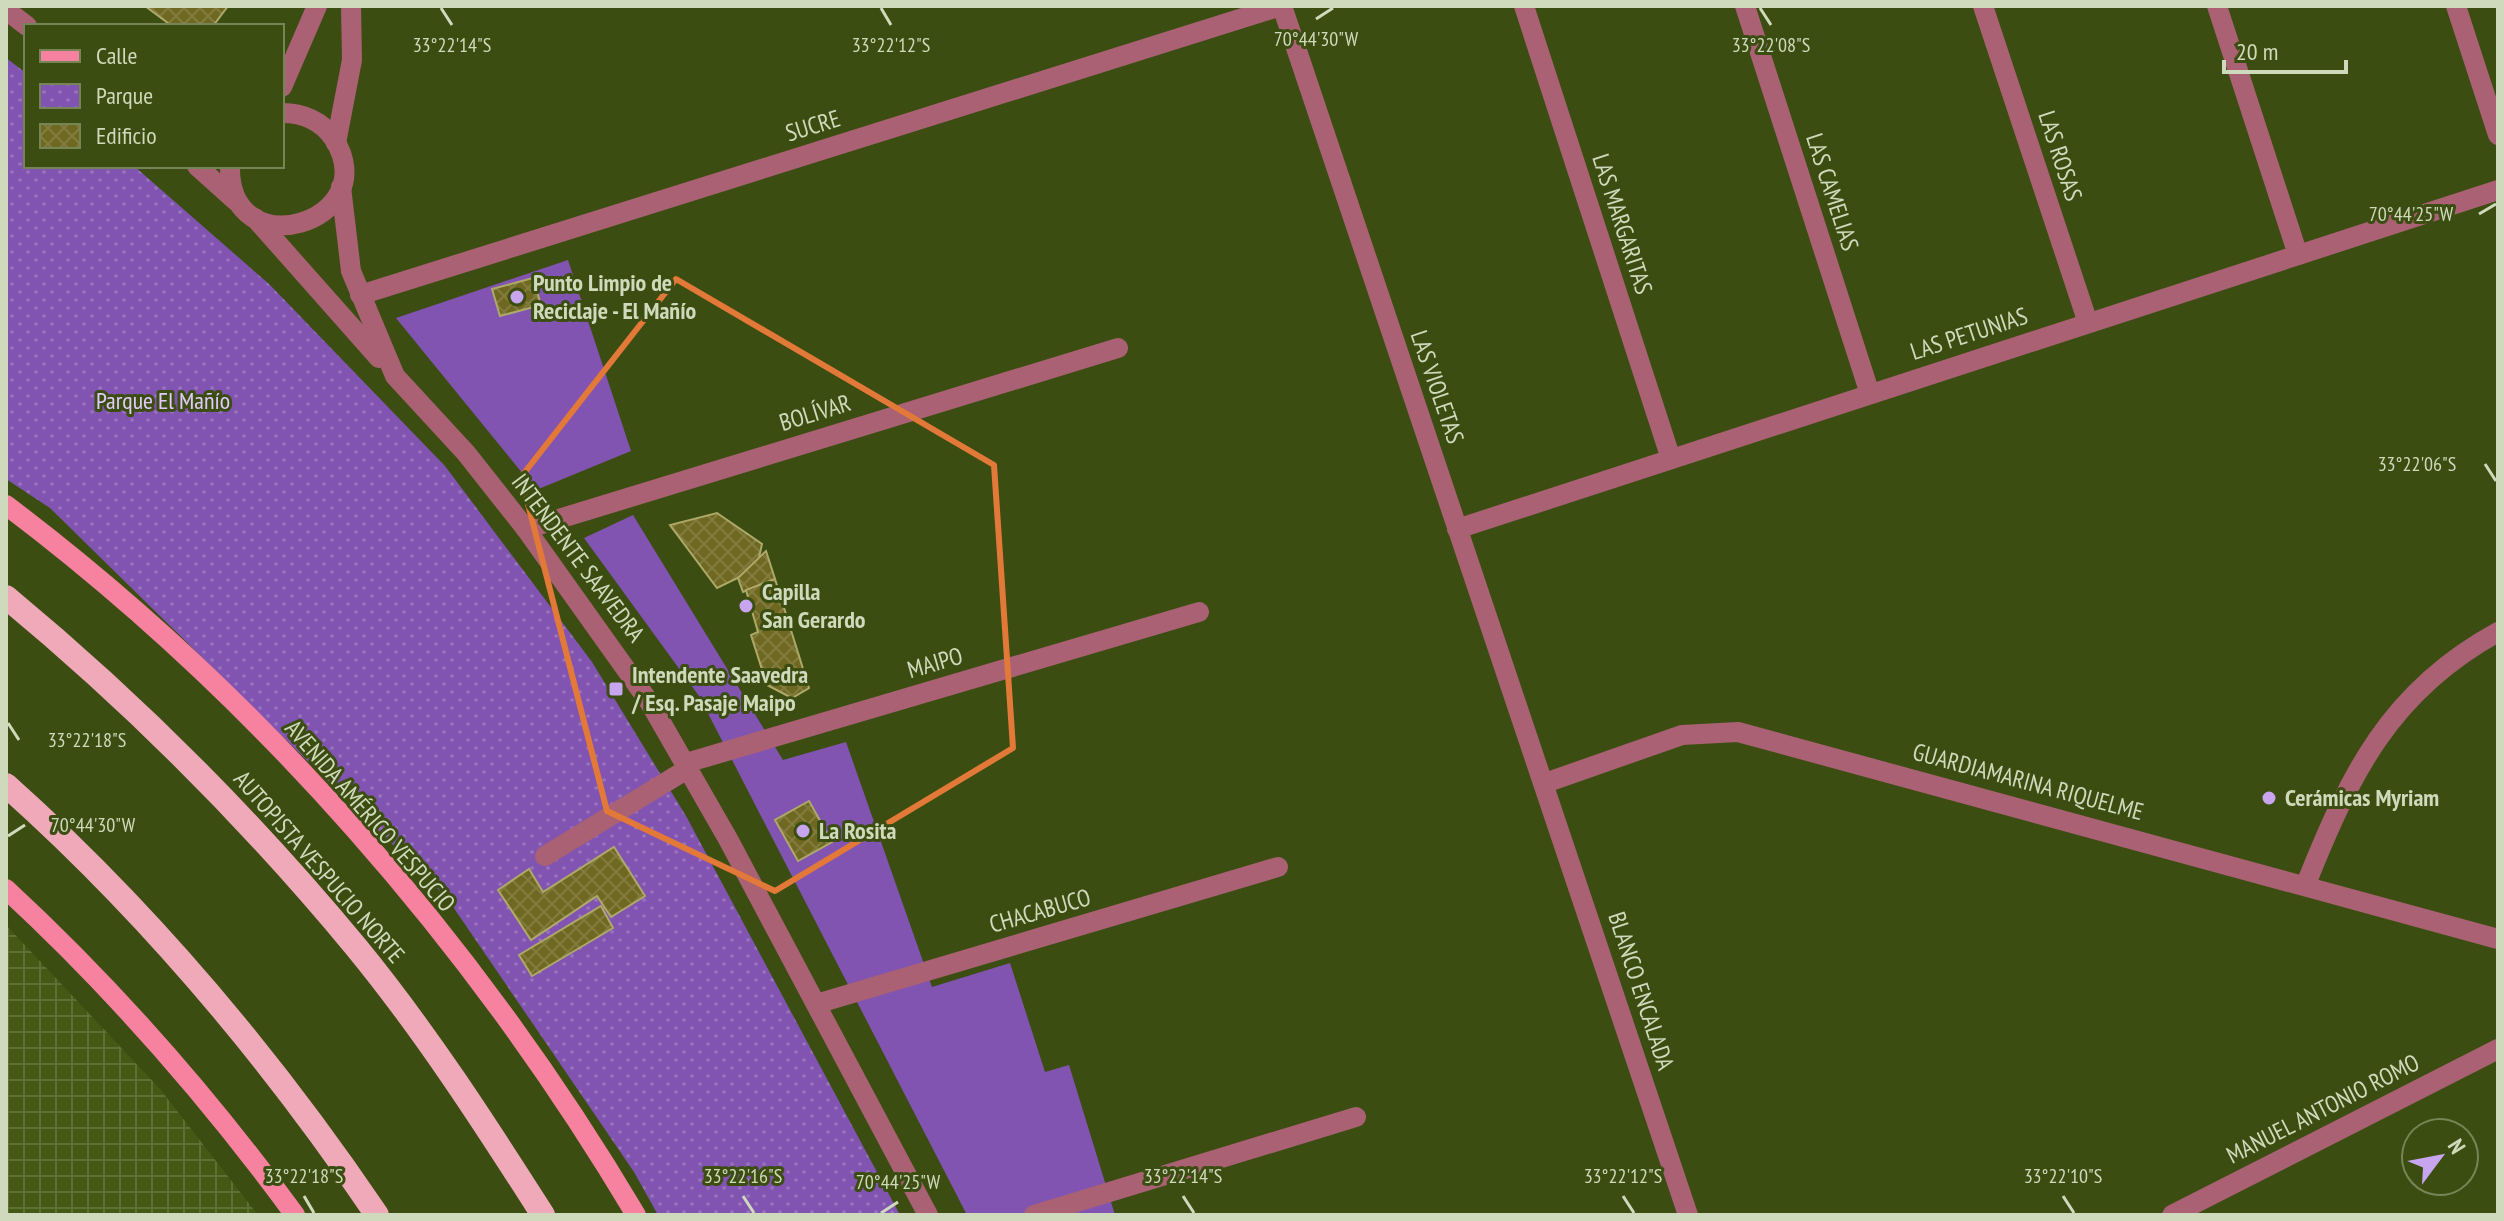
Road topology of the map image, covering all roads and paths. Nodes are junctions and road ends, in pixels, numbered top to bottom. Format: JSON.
{"nodes":[{"id":1,"x":317,"y":6,"type":"edge"},
{"id":2,"x":1281,"y":6,"type":"edge"},
{"id":3,"x":1524,"y":6,"type":"edge"},
{"id":4,"x":1745,"y":6,"type":"edge"},
{"id":5,"x":1983,"y":6,"type":"edge"},
{"id":6,"x":2217,"y":6,"type":"edge"},
{"id":7,"x":2456,"y":6,"type":"edge"},
{"id":8,"x":358,"y":8,"type":"edge"},
{"id":9,"x":6,"y":10,"type":"edge"},
{"id":10,"x":24,"y":24,"type":"edge"},
{"id":11,"x":284,"y":82,"type":"edge"},
{"id":12,"x":284,"y":113,"type":"edge"},
{"id":13,"x":2498,"y":135,"type":"edge"},
{"id":14,"x":336,"y":143,"type":"junction"},
{"id":15,"x":199,"y":168,"type":"edge"},
{"id":16,"x":230,"y":168,"type":"edge"},
{"id":17,"x":341,"y":187,"type":"junction"},
{"id":18,"x":2498,"y":190,"type":"edge"},
{"id":19,"x":249,"y":212,"type":"junction"},
{"id":20,"x":2298,"y":255,"type":"junction"},
{"id":21,"x":360,"y":295,"type":"junction"},
{"id":22,"x":2088,"y":323,"type":"junction"},
{"id":23,"x":1118,"y":348,"type":"dead end"},
{"id":24,"x":395,"y":376,"type":"junction"},
{"id":25,"x":1870,"y":394,"type":"junction"},
{"id":26,"x":1671,"y":459,"type":"junction"},
{"id":27,"x":6,"y":505,"type":"edge"},
{"id":28,"x":526,"y":529,"type":"junction"},
{"id":29,"x":1457,"y":529,"type":"junction"},
{"id":30,"x":6,"y":597,"type":"edge"},
{"id":31,"x":1199,"y":612,"type":"dead end"},
{"id":32,"x":2498,"y":632,"type":"edge"},
{"id":33,"x":688,"y":766,"type":"junction"},
{"id":34,"x":1545,"y":783,"type":"junction"},
{"id":35,"x":6,"y":785,"type":"edge"},
{"id":36,"x":545,"y":856,"type":"dead end"},
{"id":37,"x":1278,"y":867,"type":"dead end"},
{"id":38,"x":2306,"y":884,"type":"junction"},
{"id":39,"x":6,"y":889,"type":"edge"},
{"id":40,"x":2498,"y":939,"type":"edge"},
{"id":41,"x":816,"y":1004,"type":"junction"},
{"id":42,"x":2498,"y":1049,"type":"edge"},
{"id":43,"x":1356,"y":1117,"type":"dead end"},
{"id":44,"x":295,"y":1215,"type":"edge"},
{"id":45,"x":377,"y":1215,"type":"edge"},
{"id":46,"x":543,"y":1215,"type":"edge"},
{"id":47,"x":636,"y":1215,"type":"edge"},
{"id":48,"x":928,"y":1215,"type":"edge"},
{"id":49,"x":1034,"y":1215,"type":"edge"},
{"id":50,"x":1688,"y":1215,"type":"edge"},
{"id":51,"x":2172,"y":1215,"type":"edge"}],
"edges":[{"from":1,"to":11,"type":"street"},
{"from":2,"to":21,"type":"street","name":"SUCRE"},
{"from":2,"to":29,"type":"street","name":"LAS VIOLETAS"},
{"from":3,"to":26,"type":"street","name":"LAS MARGARITAS"},
{"from":4,"to":25,"type":"street","name":"LAS CAMELIAS"},
{"from":5,"to":22,"type":"street","name":"LAS ROSAS"},
{"from":6,"to":20,"type":"street"},
{"from":7,"to":13,"type":"street"},
{"from":8,"to":14,"type":"street"},
{"from":9,"to":10,"type":"street"},
{"from":12,"to":14,"type":"street"},
{"from":14,"to":17,"type":"street","name":"INTENDENTE SAAVEDRA"},
{"from":15,"to":19,"type":"street"},
{"from":16,"to":19,"type":"street"},
{"from":17,"to":19,"type":"street"},
{"from":17,"to":21,"type":"street","name":"INTENDENTE SAAVEDRA"},
{"from":18,"to":20,"type":"street","name":"LAS PETUNIAS"},
{"from":19,"to":24,"type":"street"},
{"from":20,"to":22,"type":"street","name":"LAS PETUNIAS"},
{"from":21,"to":24,"type":"street","name":"INTENDENTE SAAVEDRA"},
{"from":22,"to":25,"type":"street","name":"LAS PETUNIAS"},
{"from":23,"to":28,"type":"street","name":"BOLÍVAR"},
{"from":24,"to":28,"type":"street","name":"INTENDENTE SAAVEDRA"},
{"from":25,"to":26,"type":"street","name":"LAS PETUNIAS"},
{"from":26,"to":29,"type":"street","name":"LAS PETUNIAS"},
{"from":27,"to":47,"type":"main road","name":"AVENIDA AMÉRICO VESPUCIO"},
{"from":28,"to":33,"type":"street","name":"INTENDENTE SAAVEDRA"},
{"from":29,"to":34,"type":"street","name":"LAS VIOLETAS"},
{"from":30,"to":46,"type":"highway","name":"AUTOPISTA VESPUCIO NORTE"},
{"from":31,"to":33,"type":"street","name":"MAIPO"},
{"from":32,"to":38,"type":"street"},
{"from":33,"to":36,"type":"street","name":"MAIPO"},
{"from":33,"to":41,"type":"street","name":"INTENDENTE SAAVEDRA"},
{"from":34,"to":38,"type":"street","name":"GUARDIAMARINA RIQUELME"},
{"from":34,"to":50,"type":"street","name":"BLANCO ENCALADA"},
{"from":35,"to":45,"type":"highway"},
{"from":37,"to":41,"type":"street","name":"CHACABUCO"},
{"from":38,"to":40,"type":"street","name":"GUARDIAMARINA RIQUELME"},
{"from":39,"to":44,"type":"main road"},
{"from":41,"to":48,"type":"street","name":"INTENDENTE SAAVEDRA"},
{"from":42,"to":51,"type":"street","name":"MANUEL ANTONIO ROMO"},
{"from":43,"to":49,"type":"street"}]}
